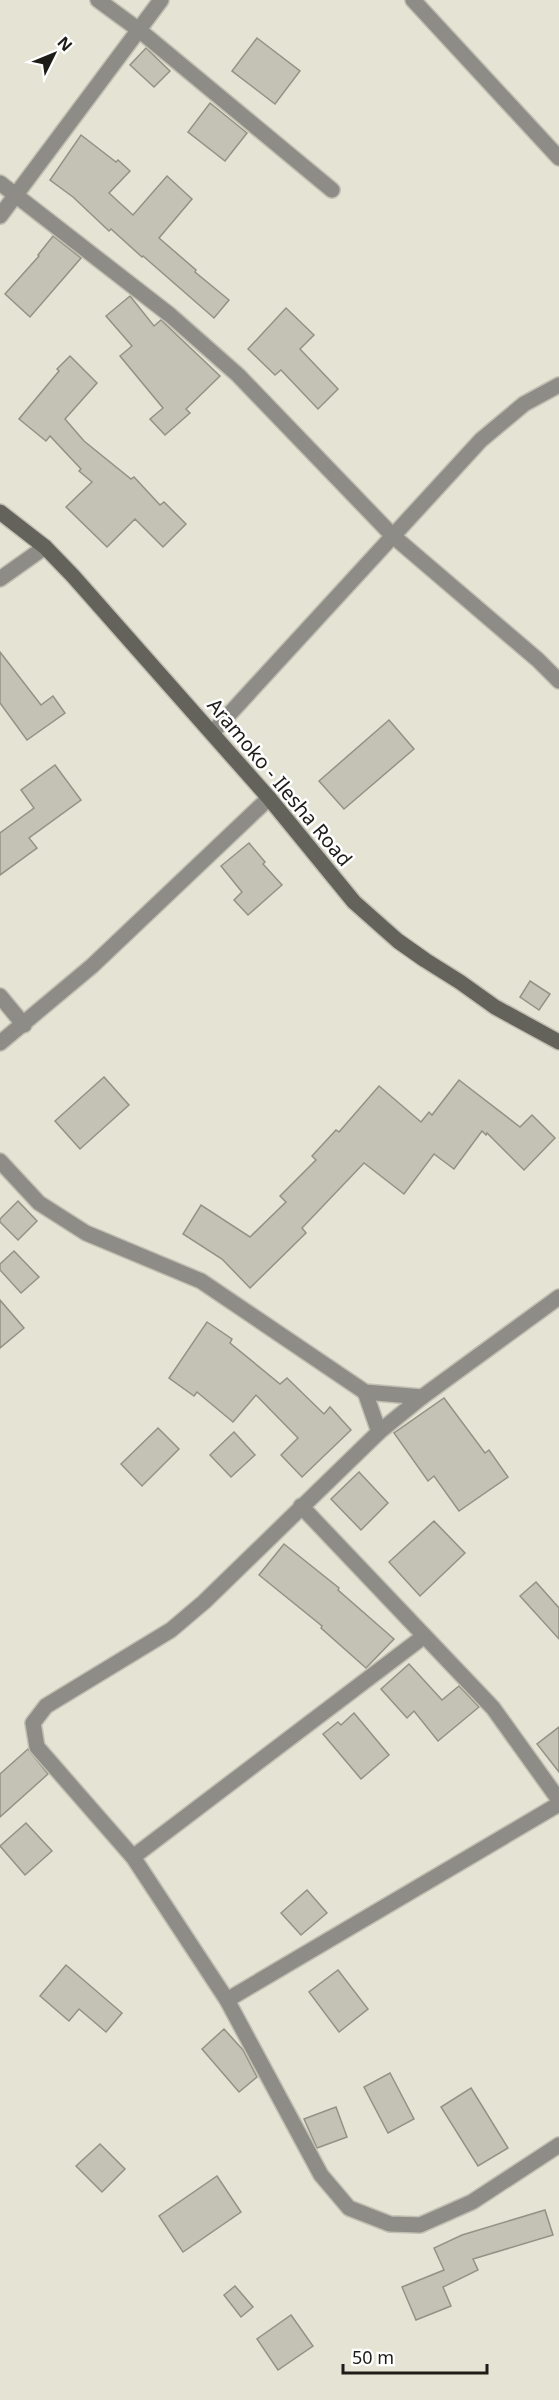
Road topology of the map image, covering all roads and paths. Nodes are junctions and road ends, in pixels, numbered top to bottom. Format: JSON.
{"nodes":[{"id":1,"x":98,"y":0,"type":"edge"},
{"id":2,"x":161,"y":0,"type":"edge"},
{"id":3,"x":413,"y":0,"type":"edge"},
{"id":4,"x":139,"y":30,"type":"junction"},
{"id":5,"x":559,"y":158,"type":"edge"},
{"id":6,"x":0,"y":183,"type":"edge"},
{"id":7,"x":332,"y":190,"type":"dead end"},
{"id":8,"x":16,"y":196,"type":"junction"},
{"id":9,"x":0,"y":216,"type":"edge"},
{"id":10,"x":559,"y":385,"type":"edge"},
{"id":11,"x":0,"y":512,"type":"edge"},
{"id":12,"x":393,"y":536,"type":"junction"},
{"id":13,"x":45,"y":547,"type":"junction"},
{"id":14,"x":0,"y":579,"type":"edge"},
{"id":15,"x":559,"y":681,"type":"edge"},
{"id":16,"x":212,"y":733,"type":"junction"},
{"id":17,"x":269,"y":798,"type":"junction"},
{"id":18,"x":0,"y":996,"type":"edge"},
{"id":19,"x":24,"y":1025,"type":"junction"},
{"id":20,"x":559,"y":1042,"type":"edge"},
{"id":21,"x":0,"y":1043,"type":"edge"},
{"id":22,"x":0,"y":1161,"type":"edge"},
{"id":23,"x":559,"y":1297,"type":"edge"},
{"id":24,"x":365,"y":1392,"type":"junction"},
{"id":25,"x":422,"y":1397,"type":"junction"},
{"id":26,"x":379,"y":1432,"type":"junction"},
{"id":27,"x":301,"y":1506,"type":"junction"},
{"id":28,"x":423,"y":1637,"type":"junction"},
{"id":29,"x":559,"y":1800,"type":"edge"},
{"id":30,"x":559,"y":1804,"type":"edge"},
{"id":31,"x":133,"y":1857,"type":"junction"},
{"id":32,"x":226,"y":2000,"type":"junction"},
{"id":33,"x":559,"y":2145,"type":"edge"}],
"edges":[{"from":1,"to":4,"type":"street"},
{"from":2,"to":4,"type":"street"},
{"from":3,"to":5,"type":"street"},
{"from":4,"to":7,"type":"street"},
{"from":4,"to":8,"type":"street"},
{"from":6,"to":8,"type":"street"},
{"from":8,"to":9,"type":"street"},
{"from":8,"to":12,"type":"street"},
{"from":10,"to":12,"type":"street"},
{"from":11,"to":13,"type":"main road","name":"Aramoko - Ilesha Road"},
{"from":12,"to":15,"type":"street"},
{"from":12,"to":16,"type":"street"},
{"from":13,"to":14,"type":"street"},
{"from":13,"to":16,"type":"main road","name":"Aramoko - Ilesha Road"},
{"from":16,"to":17,"type":"main road","name":"Aramoko - Ilesha Road"},
{"from":17,"to":19,"type":"street"},
{"from":17,"to":20,"type":"main road","name":"Aramoko - Ilesha Road"},
{"from":18,"to":19,"type":"street"},
{"from":19,"to":21,"type":"street"},
{"from":22,"to":24,"type":"street"},
{"from":23,"to":25,"type":"street"},
{"from":24,"to":25,"type":"street"},
{"from":24,"to":26,"type":"street"},
{"from":25,"to":26,"type":"street"},
{"from":26,"to":27,"type":"street"},
{"from":27,"to":28,"type":"street"},
{"from":27,"to":31,"type":"street"},
{"from":28,"to":29,"type":"street"},
{"from":28,"to":31,"type":"street"},
{"from":30,"to":32,"type":"street"},
{"from":31,"to":32,"type":"street"},
{"from":32,"to":33,"type":"street"}]}
